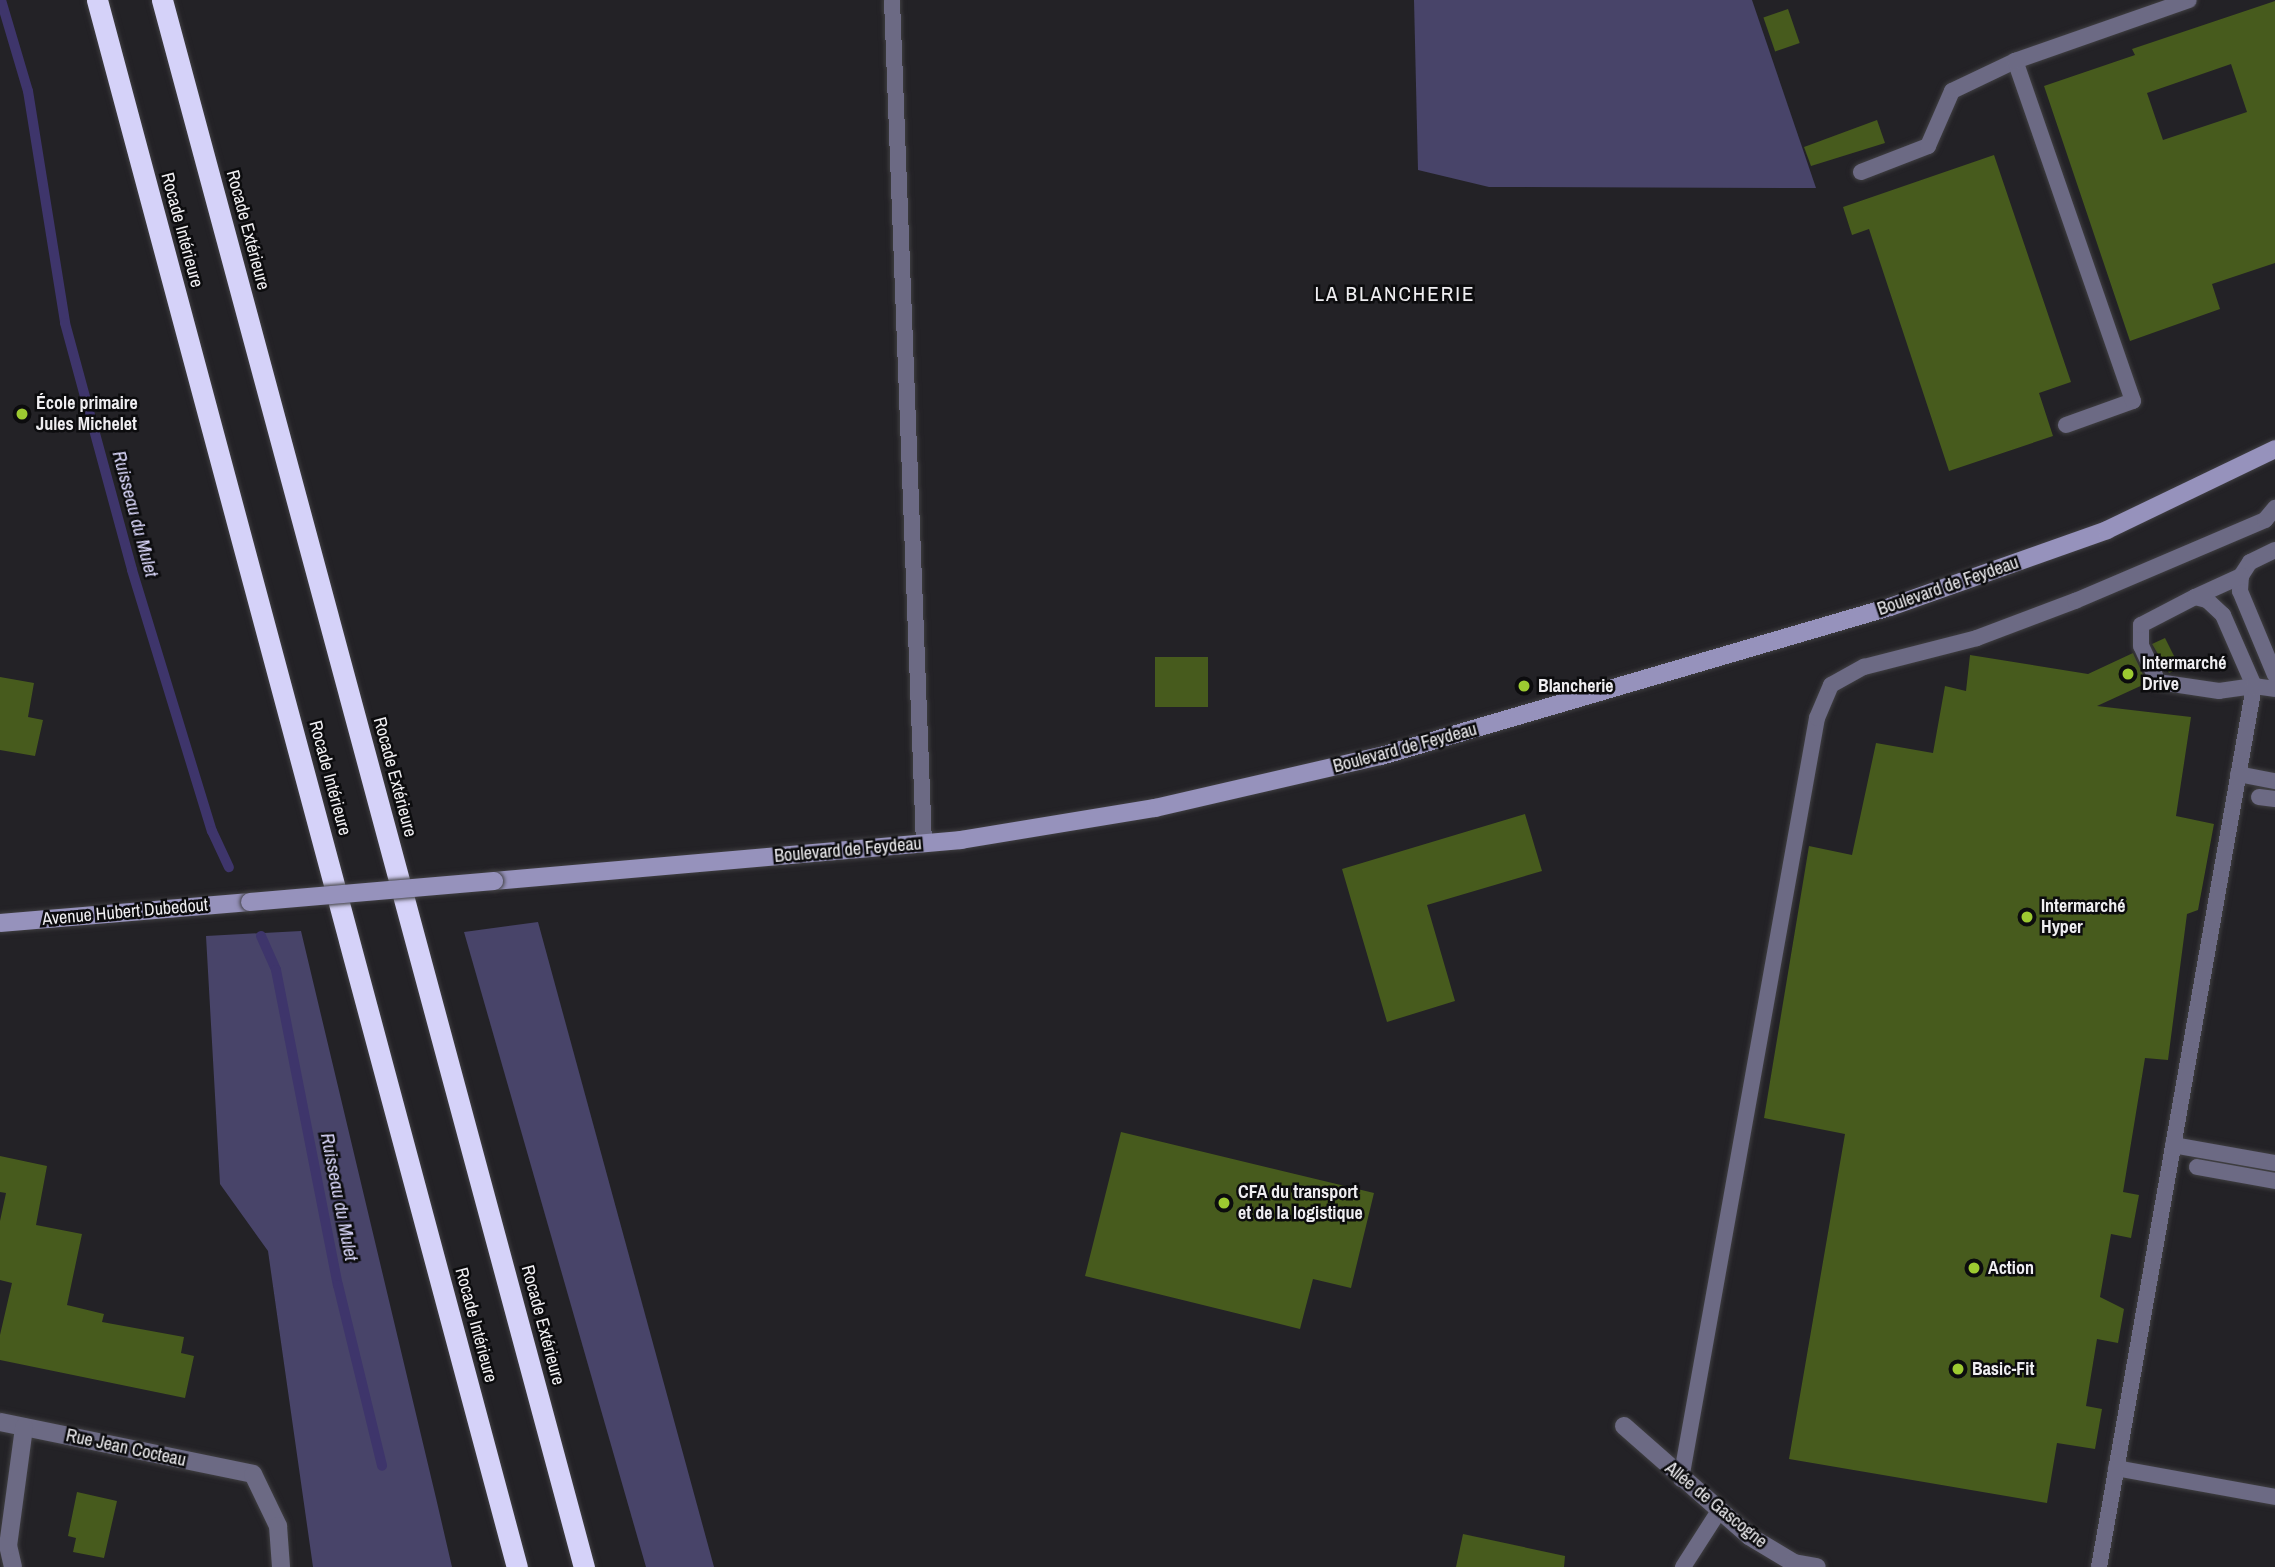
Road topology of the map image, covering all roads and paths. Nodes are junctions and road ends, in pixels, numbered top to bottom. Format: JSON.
{"nodes":[{"id":1,"x":97,"y":0,"type":"edge"},
{"id":2,"x":162,"y":0,"type":"edge"},
{"id":3,"x":892,"y":0,"type":"edge"},
{"id":4,"x":2189,"y":0,"type":"edge"},
{"id":5,"x":2015,"y":61,"type":"junction"},
{"id":6,"x":1861,"y":172,"type":"dead end"},
{"id":7,"x":2066,"y":425,"type":"dead end"},
{"id":8,"x":2275,"y":449,"type":"edge"},
{"id":9,"x":2275,"y":508,"type":"edge"},
{"id":10,"x":2275,"y":550,"type":"edge"},
{"id":11,"x":2241,"y":576,"type":"junction"},
{"id":12,"x":2195,"y":597,"type":"junction"},
{"id":13,"x":2275,"y":675,"type":"edge"},
{"id":14,"x":2254,"y":686,"type":"junction"},
{"id":15,"x":2275,"y":689,"type":"edge"},
{"id":16,"x":2238,"y":775,"type":"junction"},
{"id":17,"x":2275,"y":781,"type":"edge"},
{"id":18,"x":924,"y":843,"type":"junction"},
{"id":19,"x":250,"y":902,"type":"joint"},
{"id":20,"x":0,"y":923,"type":"edge"},
{"id":21,"x":2173,"y":1145,"type":"junction"},
{"id":22,"x":2275,"y":1163,"type":"edge"},
{"id":23,"x":2197,"y":1167,"type":"dead end"},
{"id":24,"x":2275,"y":1181,"type":"edge"},
{"id":25,"x":0,"y":1422,"type":"edge"},
{"id":26,"x":1624,"y":1426,"type":"dead end"},
{"id":27,"x":24,"y":1427,"type":"junction"},
{"id":28,"x":2116,"y":1468,"type":"junction"},
{"id":29,"x":1681,"y":1479,"type":"junction"},
{"id":30,"x":2275,"y":1497,"type":"edge"},
{"id":31,"x":1720,"y":1510,"type":"junction"},
{"id":32,"x":13,"y":1567,"type":"edge"},
{"id":33,"x":281,"y":1567,"type":"edge"},
{"id":34,"x":517,"y":1567,"type":"edge"},
{"id":35,"x":584,"y":1567,"type":"edge"},
{"id":36,"x":1683,"y":1567,"type":"edge"},
{"id":37,"x":1817,"y":1567,"type":"edge"},
{"id":38,"x":2099,"y":1567,"type":"edge"}],
"edges":[{"from":1,"to":34,"type":"highway","name":"Rocade Intérieure"},
{"from":2,"to":35,"type":"highway","name":"Rocade Extérieure"},
{"from":3,"to":18,"type":"lane"},
{"from":4,"to":5,"type":"lane"},
{"from":5,"to":6,"type":"lane"},
{"from":5,"to":7,"type":"lane"},
{"from":8,"to":18,"type":"main road","name":"Boulevard de Feydeau"},
{"from":9,"to":29,"type":"lane"},
{"from":10,"to":11,"type":"lane"},
{"from":11,"to":12,"type":"lane"},
{"from":11,"to":13,"type":"lane"},
{"from":12,"to":14,"type":"lane"},
{"from":12,"to":14,"type":"lane"},
{"from":14,"to":15,"type":"lane"},
{"from":14,"to":16,"type":"lane"},
{"from":16,"to":17,"type":"lane"},
{"from":16,"to":21,"type":"lane"},
{"from":18,"to":19,"type":"main road","name":"Boulevard de Feydeau","bridge":true},
{"from":19,"to":20,"type":"main road","name":"Avenue Hubert Dubedout"},
{"from":21,"to":22,"type":"lane"},
{"from":21,"to":28,"type":"lane"},
{"from":23,"to":24,"type":"lane"},
{"from":25,"to":27,"type":"street","name":"Rue Jean Cocteau"},
{"from":26,"to":29,"type":"street","name":"Allée de Gascogne"},
{"from":27,"to":32,"type":"street"},
{"from":27,"to":33,"type":"street","name":"Rue Jean Cocteau"},
{"from":28,"to":30,"type":"lane"},
{"from":28,"to":38,"type":"lane"},
{"from":29,"to":31,"type":"street","name":"Allée de Gascogne"},
{"from":31,"to":36,"type":"lane"},
{"from":31,"to":37,"type":"street","name":"Allée de Gascogne"}]}
